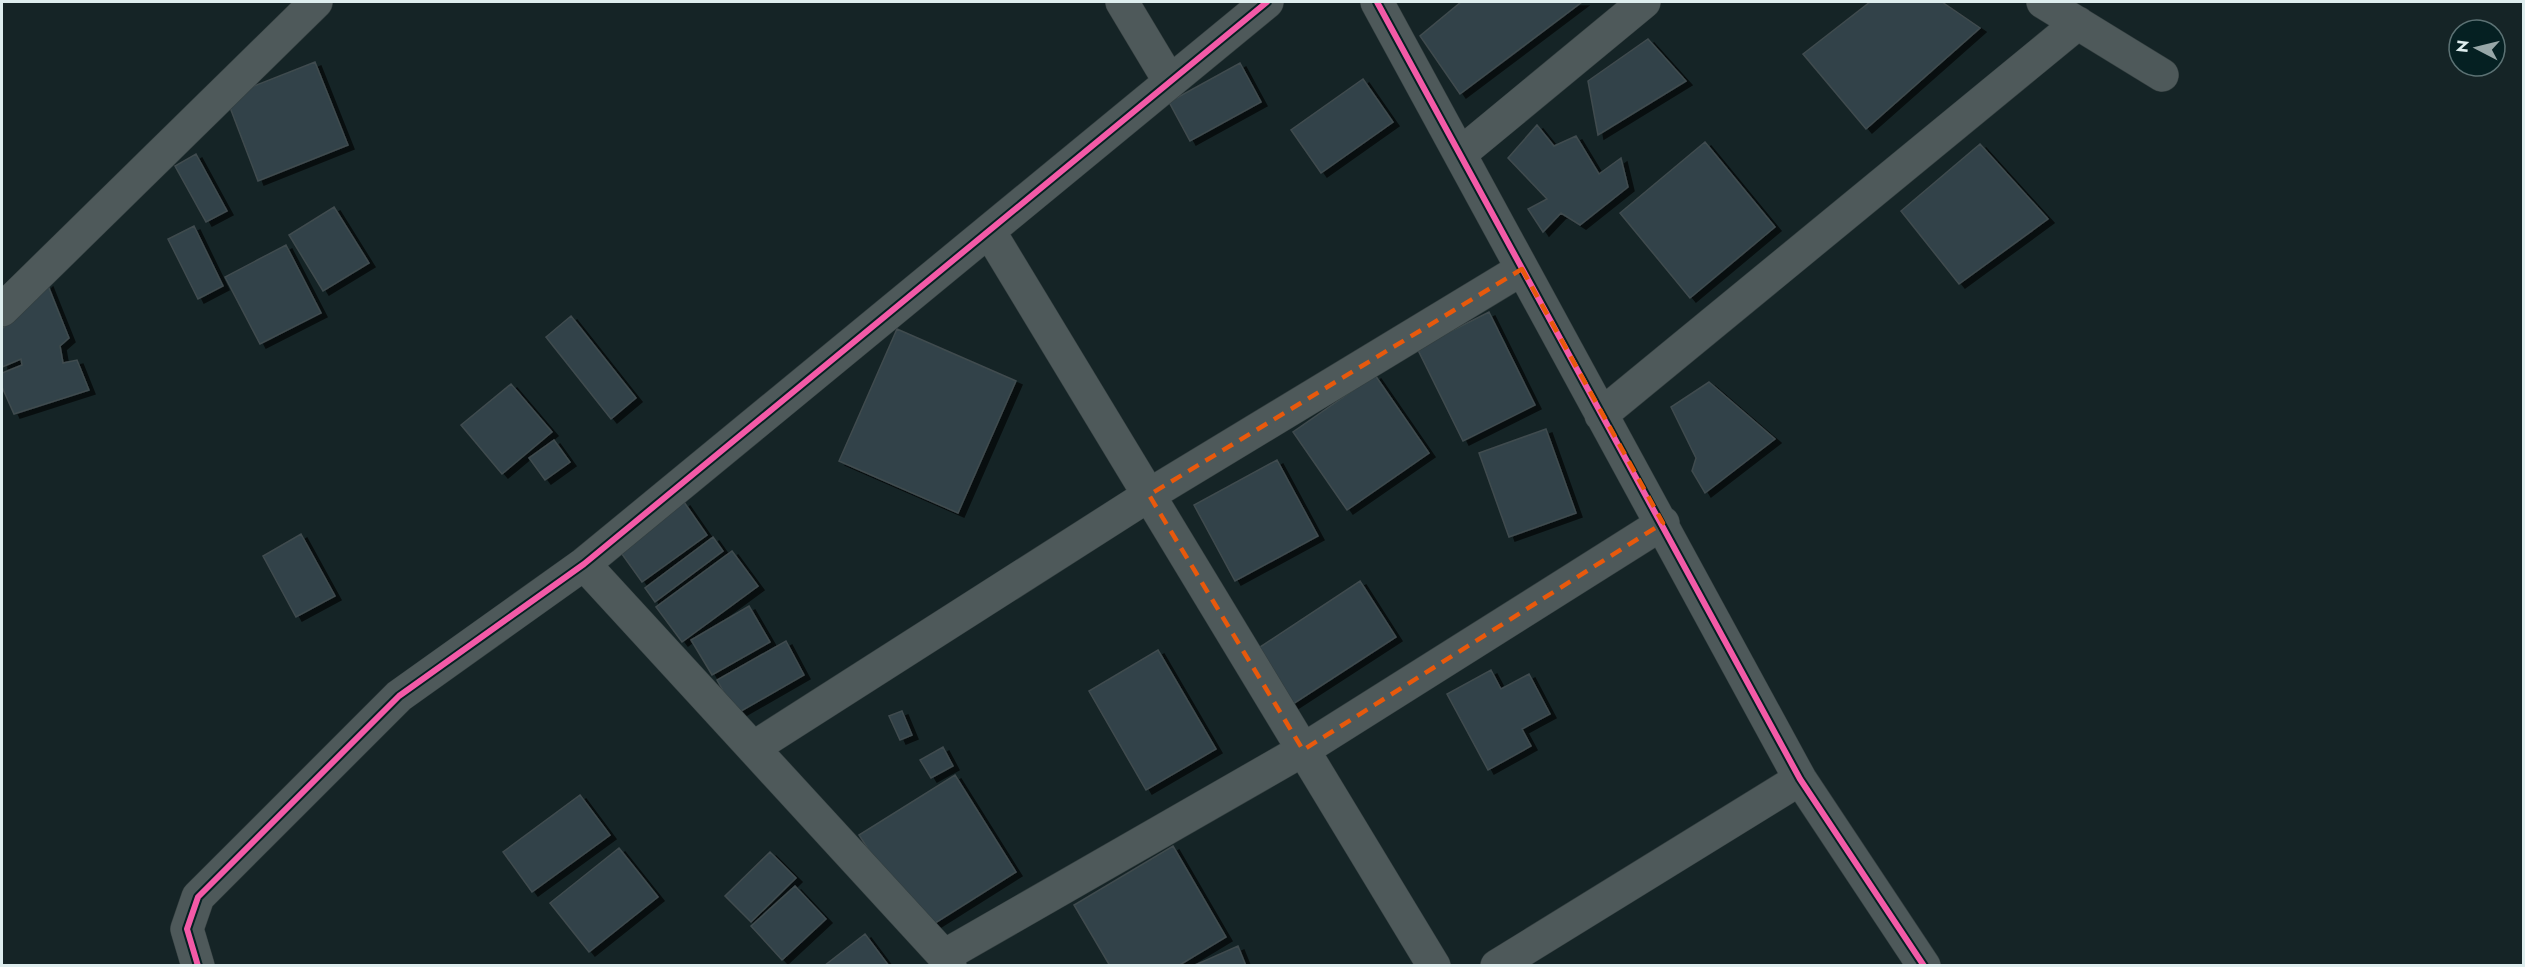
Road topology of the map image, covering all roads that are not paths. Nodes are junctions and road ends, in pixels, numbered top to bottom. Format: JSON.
{"nodes":[{"id":1,"x":316,"y":2,"type":"edge"},
{"id":2,"x":1122,"y":2,"type":"edge"},
{"id":3,"x":1267,"y":2,"type":"edge"},
{"id":4,"x":1377,"y":2,"type":"edge"},
{"id":5,"x":1644,"y":2,"type":"edge"},
{"id":6,"x":2043,"y":2,"type":"edge"},
{"id":7,"x":2078,"y":23,"type":"junction"},
{"id":8,"x":2162,"y":75,"type":"dead end"},
{"id":9,"x":1170,"y":82,"type":"junction"},
{"id":10,"x":1460,"y":154,"type":"junction"},
{"id":11,"x":989,"y":231,"type":"junction"},
{"id":12,"x":1522,"y":269,"type":"junction"},
{"id":13,"x":2,"y":310,"type":"edge"},
{"id":14,"x":1601,"y":415,"type":"junction"},
{"id":15,"x":1149,"y":495,"type":"junction"},
{"id":16,"x":1663,"y":523,"type":"junction"},
{"id":17,"x":584,"y":564,"type":"junction"},
{"id":18,"x":753,"y":748,"type":"junction"},
{"id":19,"x":1303,"y":750,"type":"junction"},
{"id":20,"x":1800,"y":779,"type":"junction"},
{"id":21,"x":947,"y":961,"type":"edge"},
{"id":22,"x":198,"y":966,"type":"edge"},
{"id":23,"x":1434,"y":966,"type":"edge"},
{"id":24,"x":1497,"y":966,"type":"edge"},
{"id":25,"x":1924,"y":966,"type":"edge"}],
"edges":[{"from":1,"to":13,"type":"street"},
{"from":2,"to":9,"type":"street"},
{"from":3,"to":9,"type":"street"},
{"from":4,"to":10,"type":"street"},
{"from":5,"to":10,"type":"street"},
{"from":6,"to":7,"type":"street"},
{"from":7,"to":8,"type":"street"},
{"from":7,"to":14,"type":"street"},
{"from":9,"to":11,"type":"street"},
{"from":10,"to":12,"type":"street"},
{"from":11,"to":15,"type":"street"},
{"from":11,"to":17,"type":"street"},
{"from":12,"to":14,"type":"street"},
{"from":12,"to":15,"type":"street"},
{"from":14,"to":16,"type":"street"},
{"from":15,"to":18,"type":"street"},
{"from":15,"to":19,"type":"street"},
{"from":16,"to":19,"type":"street"},
{"from":16,"to":20,"type":"street"},
{"from":17,"to":18,"type":"street"},
{"from":17,"to":22,"type":"street"},
{"from":18,"to":21,"type":"street"},
{"from":19,"to":21,"type":"street"},
{"from":19,"to":23,"type":"street"},
{"from":20,"to":24,"type":"street"},
{"from":20,"to":25,"type":"street"}]}
